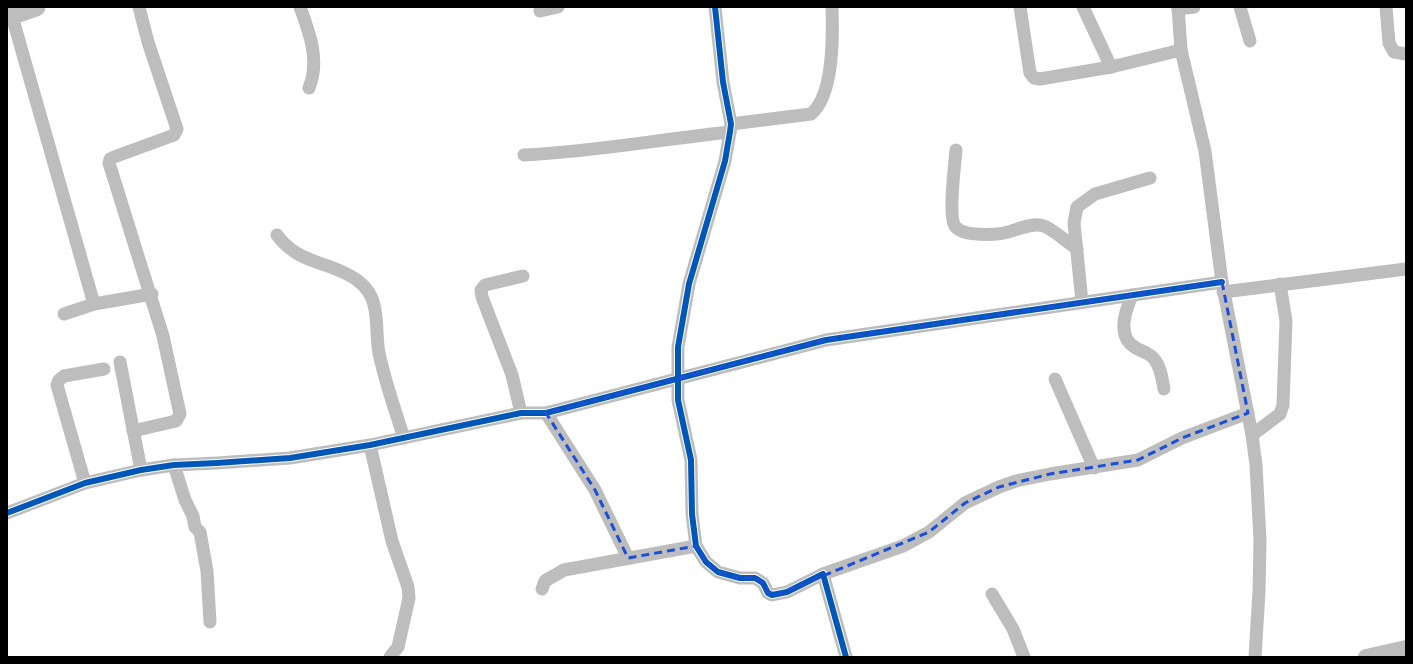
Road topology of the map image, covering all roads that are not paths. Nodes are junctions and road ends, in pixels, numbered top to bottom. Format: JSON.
{"nodes":[{"id":1,"x":36,"y":7,"type":"edge"},
{"id":2,"x":139,"y":7,"type":"edge"},
{"id":3,"x":300,"y":7,"type":"edge"},
{"id":4,"x":558,"y":7,"type":"edge"},
{"id":5,"x":715,"y":7,"type":"edge"},
{"id":6,"x":832,"y":7,"type":"edge"},
{"id":7,"x":1020,"y":7,"type":"edge"},
{"id":8,"x":1083,"y":7,"type":"edge"},
{"id":9,"x":1194,"y":7,"type":"edge"},
{"id":10,"x":1240,"y":7,"type":"edge"},
{"id":11,"x":1386,"y":7,"type":"edge"},
{"id":12,"x":1178,"y":8,"type":"edge"},
{"id":13,"x":540,"y":11,"type":"dead end"},
{"id":14,"x":10,"y":17,"type":"edge"},
{"id":15,"x":1250,"y":41,"type":"dead end"},
{"id":16,"x":1181,"y":50,"type":"junction"},
{"id":17,"x":1406,"y":54,"type":"edge"},
{"id":18,"x":1111,"y":67,"type":"junction"},
{"id":19,"x":309,"y":88,"type":"dead end"},
{"id":20,"x":731,"y":128,"type":"junction"},
{"id":21,"x":956,"y":150,"type":"dead end"},
{"id":22,"x":524,"y":155,"type":"dead end"},
{"id":23,"x":1150,"y":178,"type":"dead end"},
{"id":24,"x":277,"y":235,"type":"dead end"},
{"id":25,"x":1077,"y":249,"type":"junction"},
{"id":26,"x":1406,"y":269,"type":"edge"},
{"id":27,"x":523,"y":276,"type":"dead end"},
{"id":28,"x":1280,"y":284,"type":"junction"},
{"id":29,"x":1222,"y":287,"type":"junction"},
{"id":30,"x":152,"y":294,"type":"junction"},
{"id":31,"x":1132,"y":295,"type":"junction"},
{"id":32,"x":1082,"y":302,"type":"junction"},
{"id":33,"x":94,"y":304,"type":"junction"},
{"id":34,"x":64,"y":314,"type":"dead end"},
{"id":35,"x":120,"y":362,"type":"dead end"},
{"id":36,"x":104,"y":369,"type":"dead end"},
{"id":37,"x":677,"y":377,"type":"junction"},
{"id":38,"x":1055,"y":379,"type":"dead end"},
{"id":39,"x":1164,"y":389,"type":"dead end"},
{"id":40,"x":546,"y":412,"type":"junction"},
{"id":41,"x":521,"y":413,"type":"junction"},
{"id":42,"x":1248,"y":413,"type":"junction"},
{"id":43,"x":133,"y":431,"type":"junction"},
{"id":44,"x":1252,"y":435,"type":"junction"},
{"id":45,"x":404,"y":438,"type":"junction"},
{"id":46,"x":370,"y":445,"type":"junction"},
{"id":47,"x":174,"y":465,"type":"junction"},
{"id":48,"x":1094,"y":468,"type":"junction"},
{"id":49,"x":141,"y":470,"type":"junction"},
{"id":50,"x":85,"y":483,"type":"junction"},
{"id":51,"x":7,"y":513,"type":"edge"},
{"id":52,"x":696,"y":546,"type":"junction"},
{"id":53,"x":628,"y":558,"type":"junction"},
{"id":54,"x":823,"y":574,"type":"junction"},
{"id":55,"x":542,"y":589,"type":"dead end"},
{"id":56,"x":992,"y":594,"type":"dead end"},
{"id":57,"x":210,"y":622,"type":"dead end"},
{"id":58,"x":1406,"y":648,"type":"edge"},
{"id":59,"x":390,"y":657,"type":"edge"},
{"id":60,"x":846,"y":657,"type":"edge"},
{"id":61,"x":1024,"y":657,"type":"edge"},
{"id":62,"x":1255,"y":657,"type":"edge"},
{"id":63,"x":1366,"y":657,"type":"edge"}],
"edges":[{"from":1,"to":14,"type":"highway"},
{"from":2,"to":30,"type":"street"},
{"from":3,"to":19,"type":"street"},
{"from":4,"to":13,"type":"street"},
{"from":5,"to":20,"type":"street"},
{"from":6,"to":20,"type":"street"},
{"from":7,"to":18,"type":"street"},
{"from":8,"to":18,"type":"street"},
{"from":9,"to":12,"type":"street"},
{"from":10,"to":15,"type":"street"},
{"from":11,"to":17,"type":"street"},
{"from":12,"to":16,"type":"street"},
{"from":14,"to":33,"type":"street"},
{"from":16,"to":18,"type":"street"},
{"from":16,"to":29,"type":"street"},
{"from":20,"to":22,"type":"street"},
{"from":20,"to":37,"type":"street"},
{"from":21,"to":25,"type":"street"},
{"from":23,"to":25,"type":"street"},
{"from":24,"to":45,"type":"street"},
{"from":25,"to":32,"type":"street"},
{"from":26,"to":28,"type":"street"},
{"from":27,"to":41,"type":"street"},
{"from":28,"to":29,"type":"street"},
{"from":28,"to":44,"type":"street"},
{"from":29,"to":31,"type":"street"},
{"from":29,"to":42,"type":"street"},
{"from":30,"to":33,"type":"street"},
{"from":30,"to":43,"type":"street"},
{"from":31,"to":32,"type":"street"},
{"from":31,"to":39,"type":"street"},
{"from":32,"to":37,"type":"street"},
{"from":33,"to":34,"type":"street"},
{"from":35,"to":43,"type":"street"},
{"from":36,"to":50,"type":"street"},
{"from":37,"to":40,"type":"street"},
{"from":37,"to":52,"type":"street"},
{"from":38,"to":48,"type":"street"},
{"from":40,"to":41,"type":"street"},
{"from":40,"to":53,"type":"street"},
{"from":41,"to":45,"type":"street"},
{"from":42,"to":44,"type":"street"},
{"from":42,"to":48,"type":"street"},
{"from":43,"to":49,"type":"street"},
{"from":44,"to":62,"type":"street"},
{"from":45,"to":46,"type":"street"},
{"from":46,"to":47,"type":"street"},
{"from":46,"to":59,"type":"street"},
{"from":47,"to":49,"type":"street"},
{"from":47,"to":57,"type":"street"},
{"from":48,"to":54,"type":"street"},
{"from":49,"to":50,"type":"street"},
{"from":50,"to":51,"type":"street"},
{"from":52,"to":53,"type":"street"},
{"from":52,"to":54,"type":"street"},
{"from":53,"to":55,"type":"street"},
{"from":54,"to":60,"type":"street"},
{"from":56,"to":61,"type":"street"},
{"from":58,"to":63,"type":"main road"}]}
